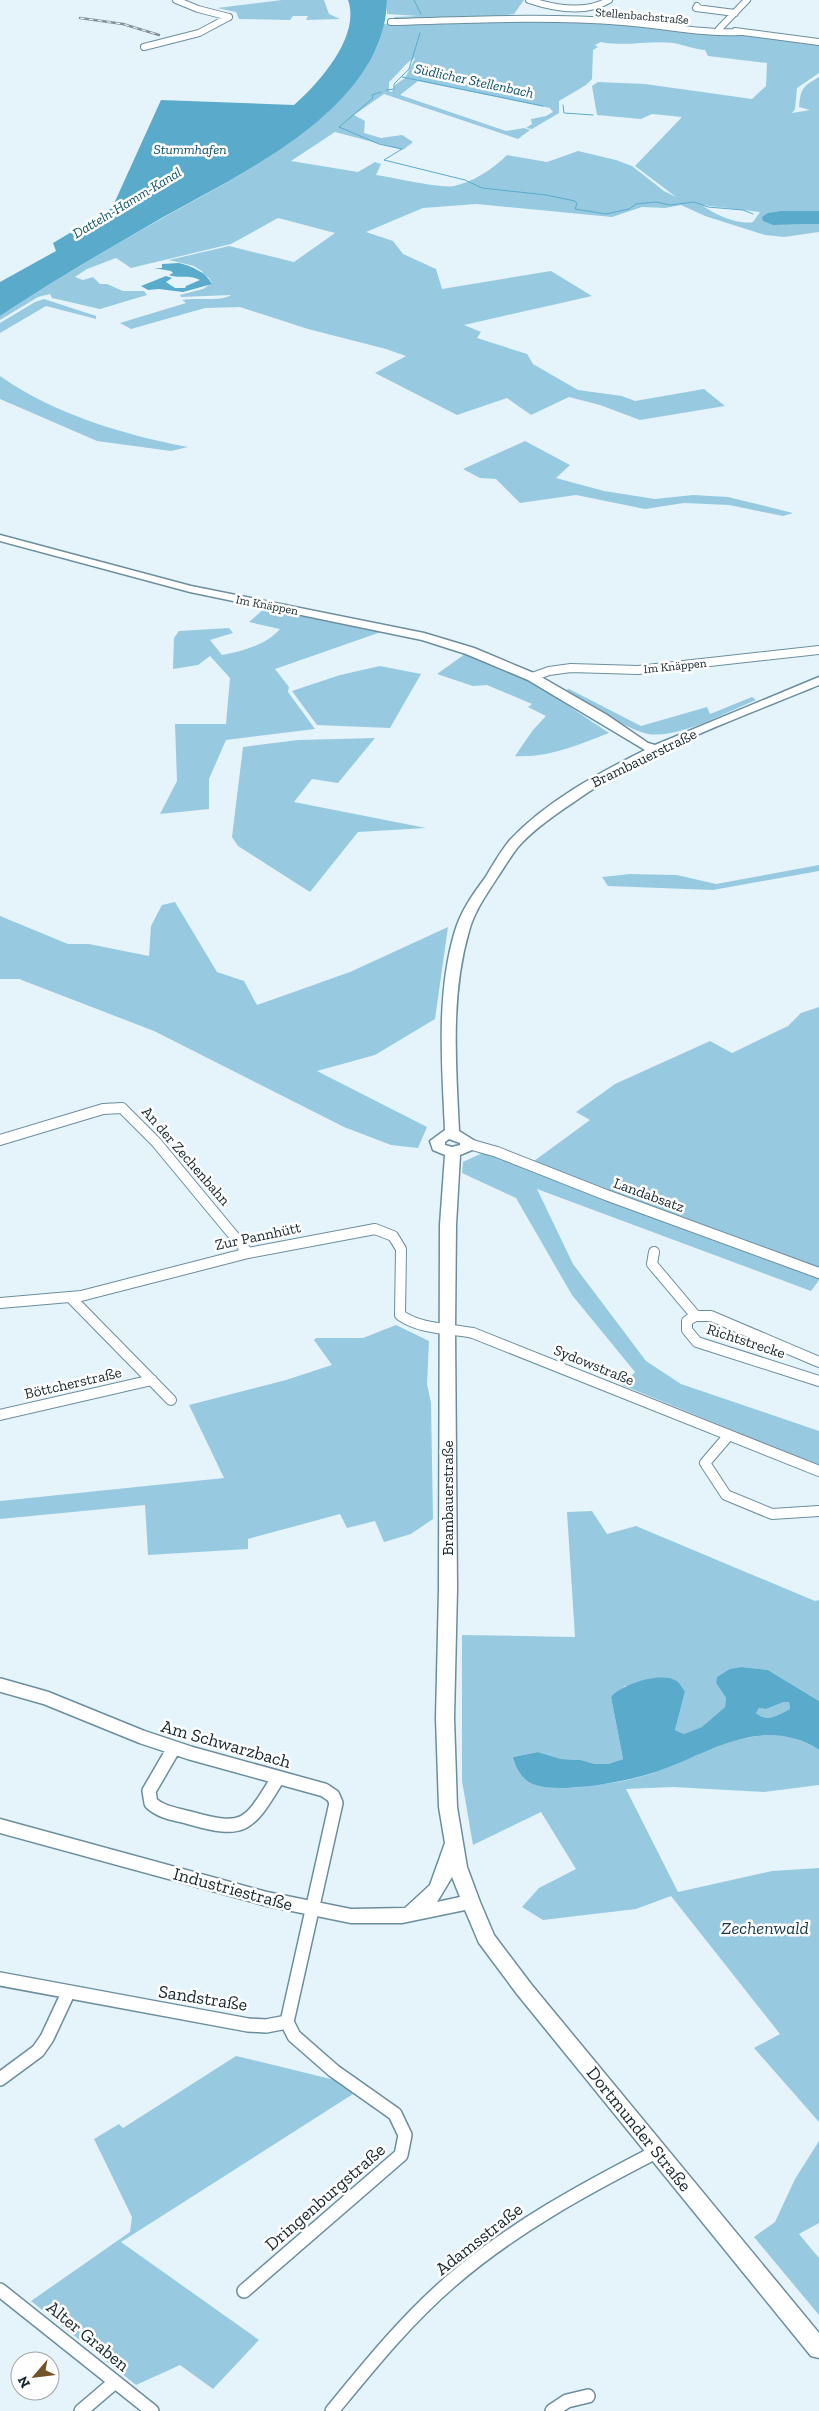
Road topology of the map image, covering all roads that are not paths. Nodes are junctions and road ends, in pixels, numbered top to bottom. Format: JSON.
{"nodes":[{"id":1,"x":176,"y":0,"type":"edge"},
{"id":2,"x":529,"y":0,"type":"edge"},
{"id":3,"x":609,"y":0,"type":"edge"},
{"id":4,"x":747,"y":0,"type":"edge"},
{"id":5,"x":697,"y":6,"type":"dead end"},
{"id":6,"x":735,"y":13,"type":"junction"},
{"id":7,"x":391,"y":22,"type":"dead end"},
{"id":8,"x":741,"y":32,"type":"junction"},
{"id":9,"x":819,"y":36,"type":"edge"},
{"id":10,"x":816,"y":42,"type":"edge"},
{"id":11,"x":144,"y":47,"type":"dead end"},
{"id":12,"x":0,"y":538,"type":"edge"},
{"id":13,"x":819,"y":650,"type":"edge"},
{"id":14,"x":532,"y":677,"type":"junction"},
{"id":15,"x":819,"y":681,"type":"edge"},
{"id":16,"x":603,"y":718,"type":"junction"},
{"id":17,"x":686,"y":736,"type":"junction"},
{"id":18,"x":644,"y":737,"type":"junction"},
{"id":19,"x":658,"y":749,"type":"junction"},
{"id":20,"x":452,"y":1134,"type":"junction"},
{"id":21,"x":0,"y":1140,"type":"edge"},
{"id":22,"x":468,"y":1144,"type":"junction"},
{"id":23,"x":453,"y":1152,"type":"junction"},
{"id":24,"x":654,"y":1252,"type":"dead end"},
{"id":25,"x":248,"y":1253,"type":"junction"},
{"id":26,"x":819,"y":1273,"type":"edge"},
{"id":27,"x":70,"y":1297,"type":"junction"},
{"id":28,"x":0,"y":1303,"type":"edge"},
{"id":29,"x":694,"y":1315,"type":"junction"},
{"id":30,"x":447,"y":1330,"type":"junction"},
{"id":31,"x":819,"y":1362,"type":"edge"},
{"id":32,"x":152,"y":1380,"type":"junction"},
{"id":33,"x":819,"y":1381,"type":"edge"},
{"id":34,"x":171,"y":1400,"type":"dead end"},
{"id":35,"x":0,"y":1415,"type":"edge"},
{"id":36,"x":729,"y":1435,"type":"junction"},
{"id":37,"x":819,"y":1471,"type":"edge"},
{"id":38,"x":819,"y":1511,"type":"edge"},
{"id":39,"x":0,"y":1685,"type":"edge"},
{"id":40,"x":174,"y":1748,"type":"junction"},
{"id":41,"x":278,"y":1778,"type":"junction"},
{"id":42,"x":0,"y":1826,"type":"edge"},
{"id":43,"x":453,"y":1843,"type":"junction"},
{"id":44,"x":471,"y":1902,"type":"junction"},
{"id":45,"x":312,"y":1909,"type":"junction"},
{"id":46,"x":402,"y":1916,"type":"junction"},
{"id":47,"x":0,"y":1979,"type":"edge"},
{"id":48,"x":68,"y":1992,"type":"junction"},
{"id":49,"x":287,"y":2022,"type":"junction"},
{"id":50,"x":0,"y":2079,"type":"edge"},
{"id":51,"x":656,"y":2152,"type":"junction"},
{"id":52,"x":0,"y":2290,"type":"edge"},
{"id":53,"x":244,"y":2291,"type":"dead end"},
{"id":54,"x":819,"y":2349,"type":"edge"},
{"id":55,"x":115,"y":2382,"type":"junction"},
{"id":56,"x":588,"y":2396,"type":"dead end"},
{"id":57,"x":81,"y":2411,"type":"edge"},
{"id":58,"x":152,"y":2411,"type":"edge"},
{"id":59,"x":332,"y":2411,"type":"edge"},
{"id":60,"x":552,"y":2411,"type":"edge"}],
"edges":[{"from":1,"to":11,"type":"street"},
{"from":2,"to":3,"type":"street"},
{"from":4,"to":6,"type":"street","name":"Stellenbachstraße"},
{"from":5,"to":6,"type":"street","name":"Stellenbachstraße"},
{"from":6,"to":8,"type":"street","name":"Stellenbachstraße"},
{"from":7,"to":8,"type":"street","name":"Stellenbachstraße"},
{"from":8,"to":10,"type":"street","name":"Stellenbachstraße"},
{"from":9,"to":10,"type":"street"},
{"from":12,"to":14,"type":"main road","name":"Im Knäppen"},
{"from":13,"to":14,"type":"street","name":"Im Knäppen"},
{"from":14,"to":16,"type":"main road","name":"Im Knäppen"},
{"from":15,"to":17,"type":"main road","name":"Brambauerstraße"},
{"from":16,"to":18,"type":"main road"},
{"from":16,"to":19,"type":"main road","name":"Im Knäppen"},
{"from":17,"to":18,"type":"main road"},
{"from":17,"to":19,"type":"main road","name":"Brambauerstraße"},
{"from":18,"to":19,"type":"main road"},
{"from":19,"to":20,"type":"main road","name":"Brambauerstraße"},
{"from":20,"to":22,"type":"main road"},
{"from":20,"to":23,"type":"main road"},
{"from":21,"to":25,"type":"street","name":"An der Zechenbahn"},
{"from":22,"to":23,"type":"main road"},
{"from":22,"to":26,"type":"street","name":"Landabsatz"},
{"from":23,"to":30,"type":"main road","name":"Brambauerstraße"},
{"from":24,"to":29,"type":"street","name":"Richtstrecke"},
{"from":25,"to":27,"type":"street","name":"Zur Pannhütt"},
{"from":25,"to":30,"type":"street","name":"Zur Pannhütt"},
{"from":27,"to":28,"type":"street","name":"Zur Pannhütt"},
{"from":27,"to":32,"type":"street","name":"Böttcherstraße"},
{"from":29,"to":31,"type":"street","name":"Richtstrecke"},
{"from":29,"to":33,"type":"street","name":"Richtstrecke"},
{"from":30,"to":36,"type":"street","name":"Sydowstraße"},
{"from":30,"to":43,"type":"main road","name":"Brambauerstraße"},
{"from":32,"to":34,"type":"street","name":"Böttcherstraße"},
{"from":32,"to":35,"type":"street","name":"Böttcherstraße"},
{"from":36,"to":37,"type":"street","name":"Sydowstraße"},
{"from":36,"to":38,"type":"street"},
{"from":39,"to":40,"type":"street","name":"Am Schwarzbach"},
{"from":40,"to":41,"type":"street","name":"Am Schwarzbach"},
{"from":40,"to":41,"type":"street"},
{"from":41,"to":45,"type":"street","name":"Am Schwarzbach"},
{"from":42,"to":45,"type":"main road","name":"Industriestraße"},
{"from":43,"to":44,"type":"main road","name":"Brambauerstraße"},
{"from":43,"to":46,"type":"main road","name":"Brambauerstraße"},
{"from":44,"to":46,"type":"main road","name":"Industriestraße"},
{"from":44,"to":51,"type":"main road","name":"Dortmunder Straße"},
{"from":45,"to":46,"type":"main road","name":"Industriestraße"},
{"from":45,"to":49,"type":"street"},
{"from":47,"to":48,"type":"street","name":"Sandstraße"},
{"from":48,"to":49,"type":"street","name":"Sandstraße"},
{"from":48,"to":50,"type":"street"},
{"from":49,"to":53,"type":"street","name":"Dringenburgstraße"},
{"from":51,"to":54,"type":"main road","name":"Dortmunder Straße"},
{"from":51,"to":59,"type":"street","name":"Adamsstraße"},
{"from":52,"to":55,"type":"street","name":"Alter Graben"},
{"from":55,"to":57,"type":"street"},
{"from":55,"to":58,"type":"street","name":"Alter Graben"},
{"from":56,"to":60,"type":"street"}]}
